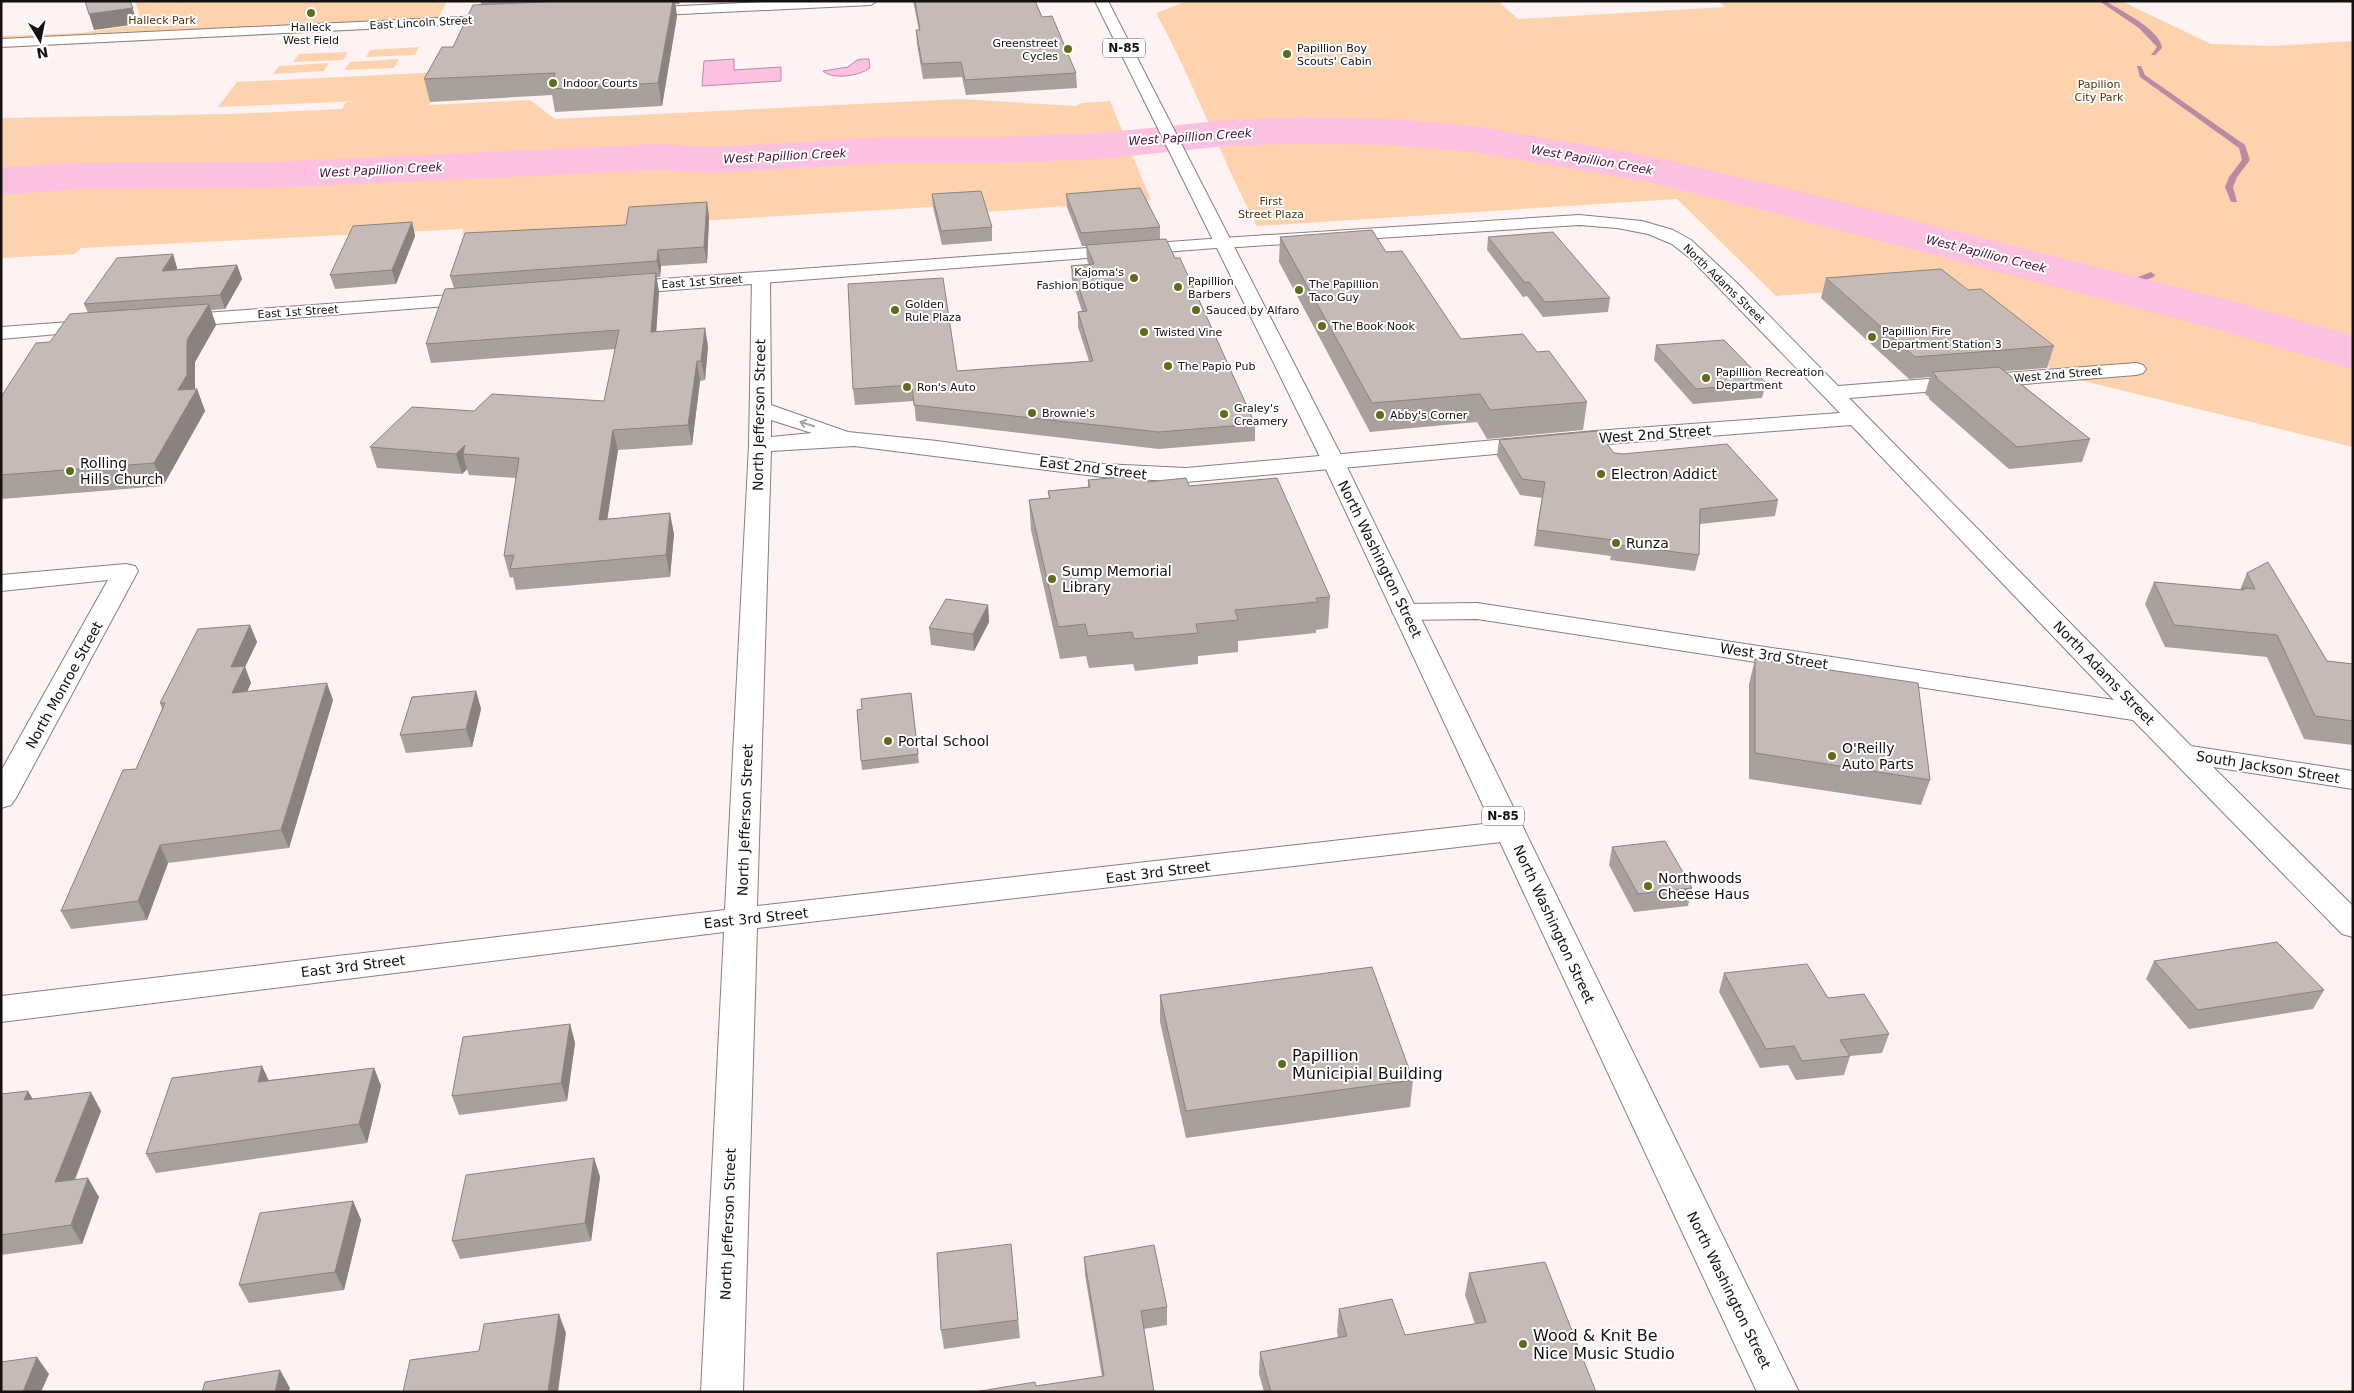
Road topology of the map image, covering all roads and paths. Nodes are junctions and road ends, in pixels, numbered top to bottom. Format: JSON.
{"nodes":[{"id":1,"x":871,"y":1,"type":"edge"},
{"id":2,"x":1101,"y":1,"type":"edge"},
{"id":3,"x":778,"y":4,"type":"edge"},
{"id":4,"x":468,"y":8,"type":"dead end"},
{"id":5,"x":630,"y":13,"type":"edge"},
{"id":6,"x":521,"y":18,"type":"edge"},
{"id":7,"x":461,"y":21,"type":"junction"},
{"id":8,"x":1,"y":43,"type":"edge"},
{"id":9,"x":1223,"y":243,"type":"junction"},
{"id":10,"x":761,"y":278,"type":"junction"},
{"id":11,"x":603,"y":290,"type":"edge"},
{"id":12,"x":495,"y":298,"type":"edge"},
{"id":13,"x":159,"y":322,"type":"edge"},
{"id":14,"x":120,"y":325,"type":"edge"},
{"id":15,"x":1,"y":333,"type":"edge"},
{"id":16,"x":2136,"y":369,"type":"dead end"},
{"id":17,"x":1831,"y":393,"type":"junction"},
{"id":18,"x":761,"y":409,"type":"junction"},
{"id":19,"x":1856,"y":418,"type":"junction"},
{"id":20,"x":853,"y":439,"type":"junction"},
{"id":21,"x":760,"y":445,"type":"junction"},
{"id":22,"x":1334,"y":463,"type":"junction"},
{"id":23,"x":1,"y":583,"type":"edge"},
{"id":24,"x":1405,"y":612,"type":"junction"},
{"id":25,"x":2142,"y":713,"type":"junction"},
{"id":26,"x":2184,"y":754,"type":"junction"},
{"id":27,"x":2353,"y":780,"type":"edge"},
{"id":28,"x":1,"y":798,"type":"edge"},
{"id":29,"x":1510,"y":831,"type":"junction"},
{"id":30,"x":741,"y":919,"type":"junction"},
{"id":31,"x":2353,"y":926,"type":"edge"},
{"id":32,"x":1,"y":1009,"type":"edge"},
{"id":33,"x":722,"y":1392,"type":"edge"},
{"id":34,"x":1778,"y":1392,"type":"edge"}],
"edges":[{"from":1,"to":3,"type":"street"},
{"from":2,"to":9,"type":"street","number":"N-85"},
{"from":3,"to":5,"type":"street"},
{"from":4,"to":7,"type":"street"},
{"from":6,"to":7,"type":"street","name":"East Lincoln Street"},
{"from":7,"to":8,"type":"street","name":"East Lincoln Street"},
{"from":9,"to":10,"type":"street","name":"East 1st Street"},
{"from":9,"to":17,"type":"street","name":"North Adams Street"},
{"from":9,"to":22,"type":"street","name":"North Washington Street","number":"N-85"},
{"from":10,"to":11,"type":"street","name":"East 1st Street"},
{"from":10,"to":18,"type":"street","name":"North Jefferson Street"},
{"from":12,"to":13,"type":"street","name":"East 1st Street"},
{"from":14,"to":15,"type":"street"},
{"from":16,"to":17,"type":"street","name":"West 2nd Street"},
{"from":17,"to":19,"type":"street","name":"North Adams Street"},
{"from":20,"to":18,"type":"street","one_way":true},
{"from":18,"to":21,"type":"street","name":"North Jefferson Street"},
{"from":19,"to":22,"type":"street","name":"West 2nd Street"},
{"from":19,"to":25,"type":"street","name":"North Adams Street"},
{"from":20,"to":21,"type":"street"},
{"from":20,"to":22,"type":"street","name":"East 2nd Street"},
{"from":21,"to":30,"type":"street","name":"North Jefferson Street"},
{"from":22,"to":24,"type":"street","name":"North Washington Street","number":"N-85"},
{"from":23,"to":28,"type":"street","name":"North Monroe Street"},
{"from":24,"to":25,"type":"street","name":"West 3rd Street"},
{"from":24,"to":29,"type":"street","name":"North Washington Street","number":"N-85"},
{"from":25,"to":26,"type":"street","name":"North Adams Street"},
{"from":26,"to":27,"type":"street","name":"South Jackson Street"},
{"from":26,"to":31,"type":"street","name":"North Adams Street"},
{"from":29,"to":30,"type":"street","name":"East 3rd Street"},
{"from":29,"to":34,"type":"street","name":"North Washington Street","number":"N-85"},
{"from":30,"to":32,"type":"street","name":"East 3rd Street"},
{"from":30,"to":33,"type":"street","name":"North Jefferson Street"}]}
